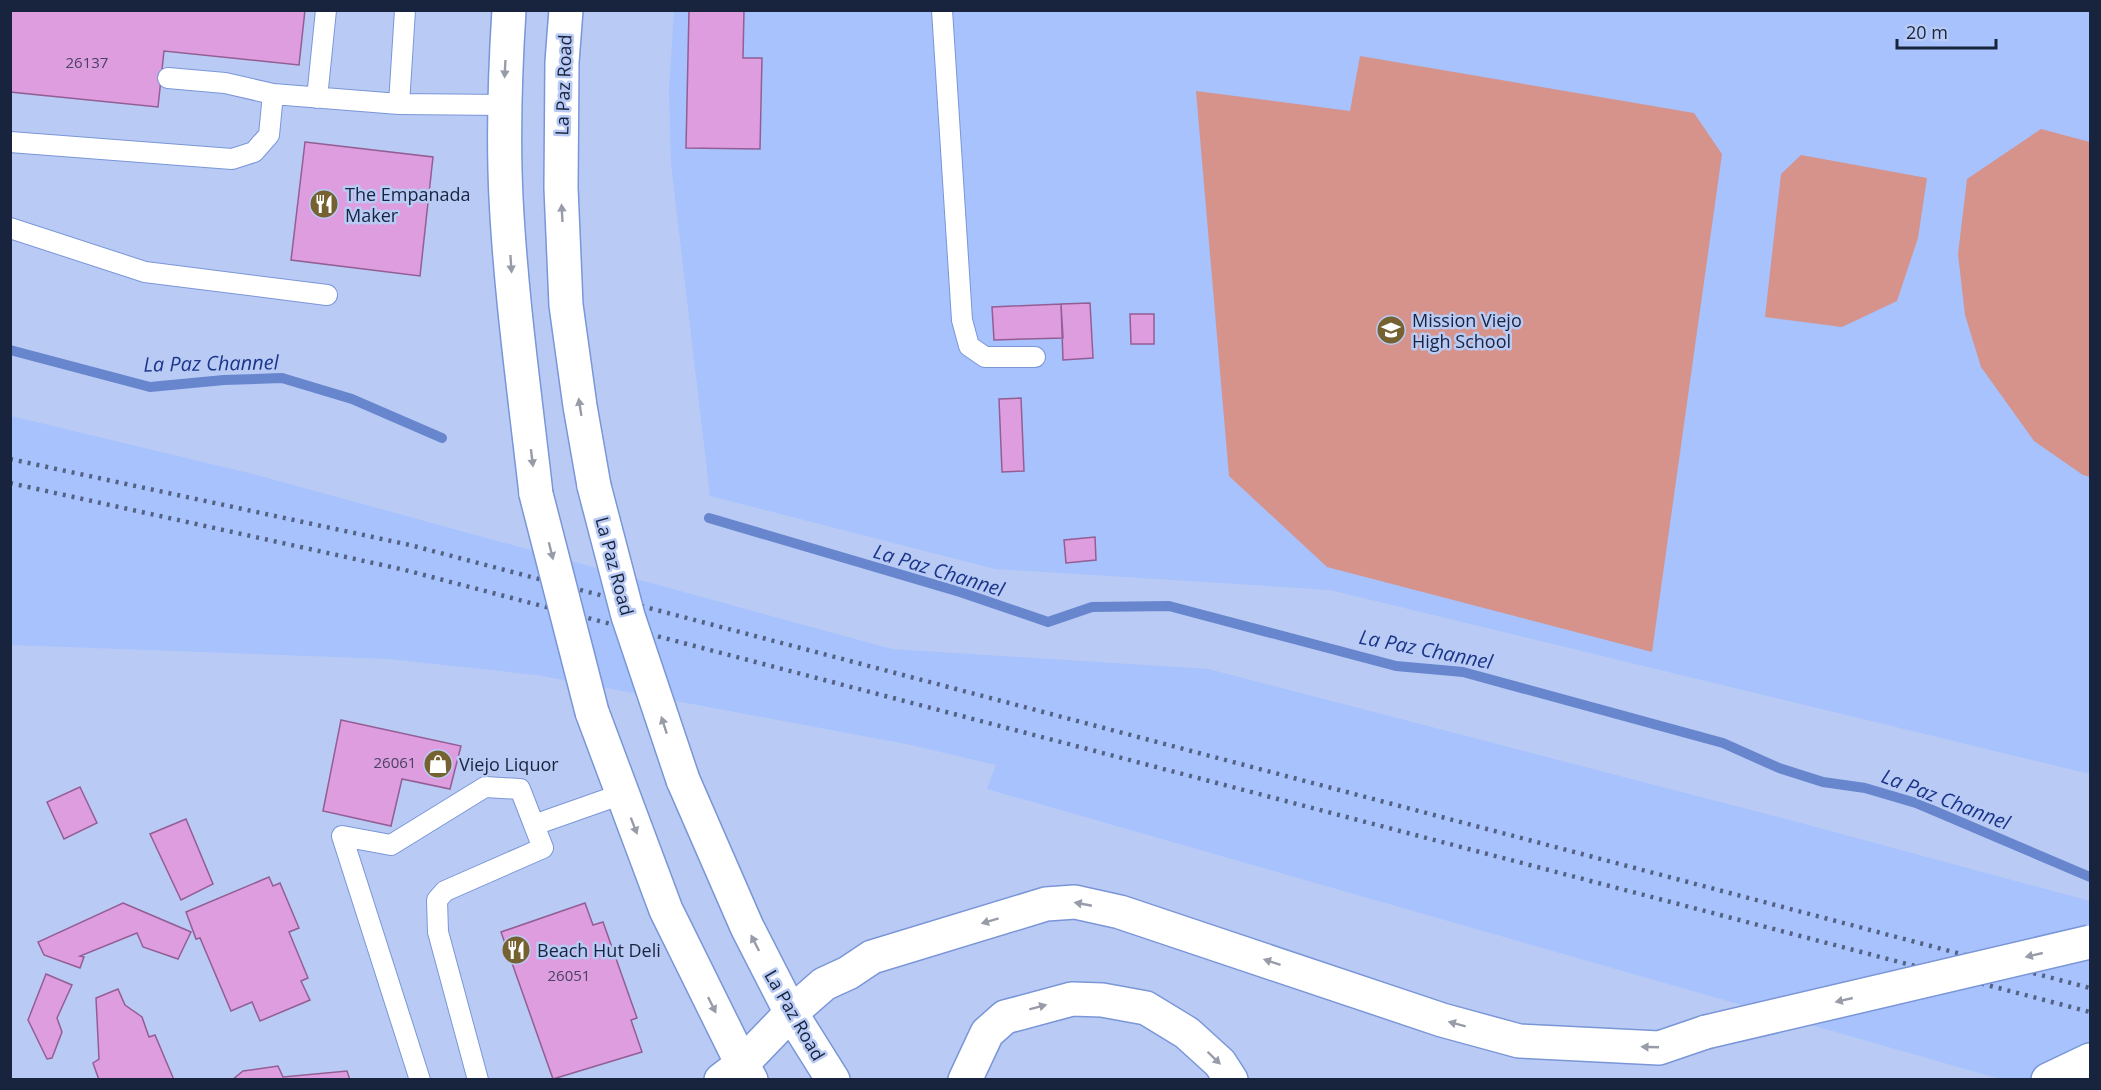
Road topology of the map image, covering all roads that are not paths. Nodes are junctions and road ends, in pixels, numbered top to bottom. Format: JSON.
{"nodes":[{"id":1,"x":326,"y":10,"type":"edge"},
{"id":2,"x":405,"y":10,"type":"edge"},
{"id":3,"x":508,"y":10,"type":"edge"},
{"id":4,"x":566,"y":10,"type":"edge"},
{"id":5,"x":942,"y":10,"type":"edge"},
{"id":6,"x":168,"y":78,"type":"dead end"},
{"id":7,"x":273,"y":94,"type":"junction"},
{"id":8,"x":317,"y":98,"type":"junction"},
{"id":9,"x":399,"y":104,"type":"junction"},
{"id":10,"x":504,"y":105,"type":"junction"},
{"id":11,"x":10,"y":142,"type":"edge"},
{"id":12,"x":10,"y":228,"type":"edge"},
{"id":13,"x":327,"y":295,"type":"dead end"},
{"id":14,"x":1035,"y":357,"type":"dead end"},
{"id":15,"x":622,"y":794,"type":"junction"},
{"id":16,"x":534,"y":825,"type":"junction"},
{"id":17,"x":2091,"y":942,"type":"edge"},
{"id":18,"x":791,"y":1013,"type":"junction"},
{"id":19,"x":2091,"y":1060,"type":"edge"},
{"id":20,"x":738,"y":1074,"type":"edge"},
{"id":21,"x":420,"y":1080,"type":"edge"},
{"id":22,"x":478,"y":1080,"type":"edge"},
{"id":23,"x":833,"y":1080,"type":"edge"},
{"id":24,"x":965,"y":1080,"type":"edge"},
{"id":25,"x":1231,"y":1080,"type":"edge"},
{"id":26,"x":2048,"y":1080,"type":"edge"}],
"edges":[{"from":1,"to":8,"type":"lane"},
{"from":2,"to":9,"type":"lane"},
{"from":3,"to":10,"type":"main road","one_way":true},
{"from":18,"to":4,"type":"main road","name":"La Paz Road","one_way":true,"bridge":true},
{"from":5,"to":14,"type":"lane"},
{"from":6,"to":7,"type":"lane"},
{"from":7,"to":8,"type":"lane"},
{"from":7,"to":11,"type":"lane"},
{"from":8,"to":9,"type":"lane"},
{"from":9,"to":10,"type":"lane"},
{"from":10,"to":15,"type":"main road","one_way":true,"bridge":true},
{"from":12,"to":13,"type":"lane"},
{"from":15,"to":16,"type":"lane"},
{"from":15,"to":20,"type":"main road","one_way":true},
{"from":16,"to":21,"type":"lane"},
{"from":16,"to":22,"type":"lane"},
{"from":17,"to":18,"type":"main road","one_way":true,"bridge":true},
{"from":18,"to":20,"type":"main road"},
{"from":18,"to":23,"type":"main road","name":"La Paz Road"},
{"from":19,"to":26,"type":"main road"},
{"from":24,"to":25,"type":"main road","one_way":true}]}
